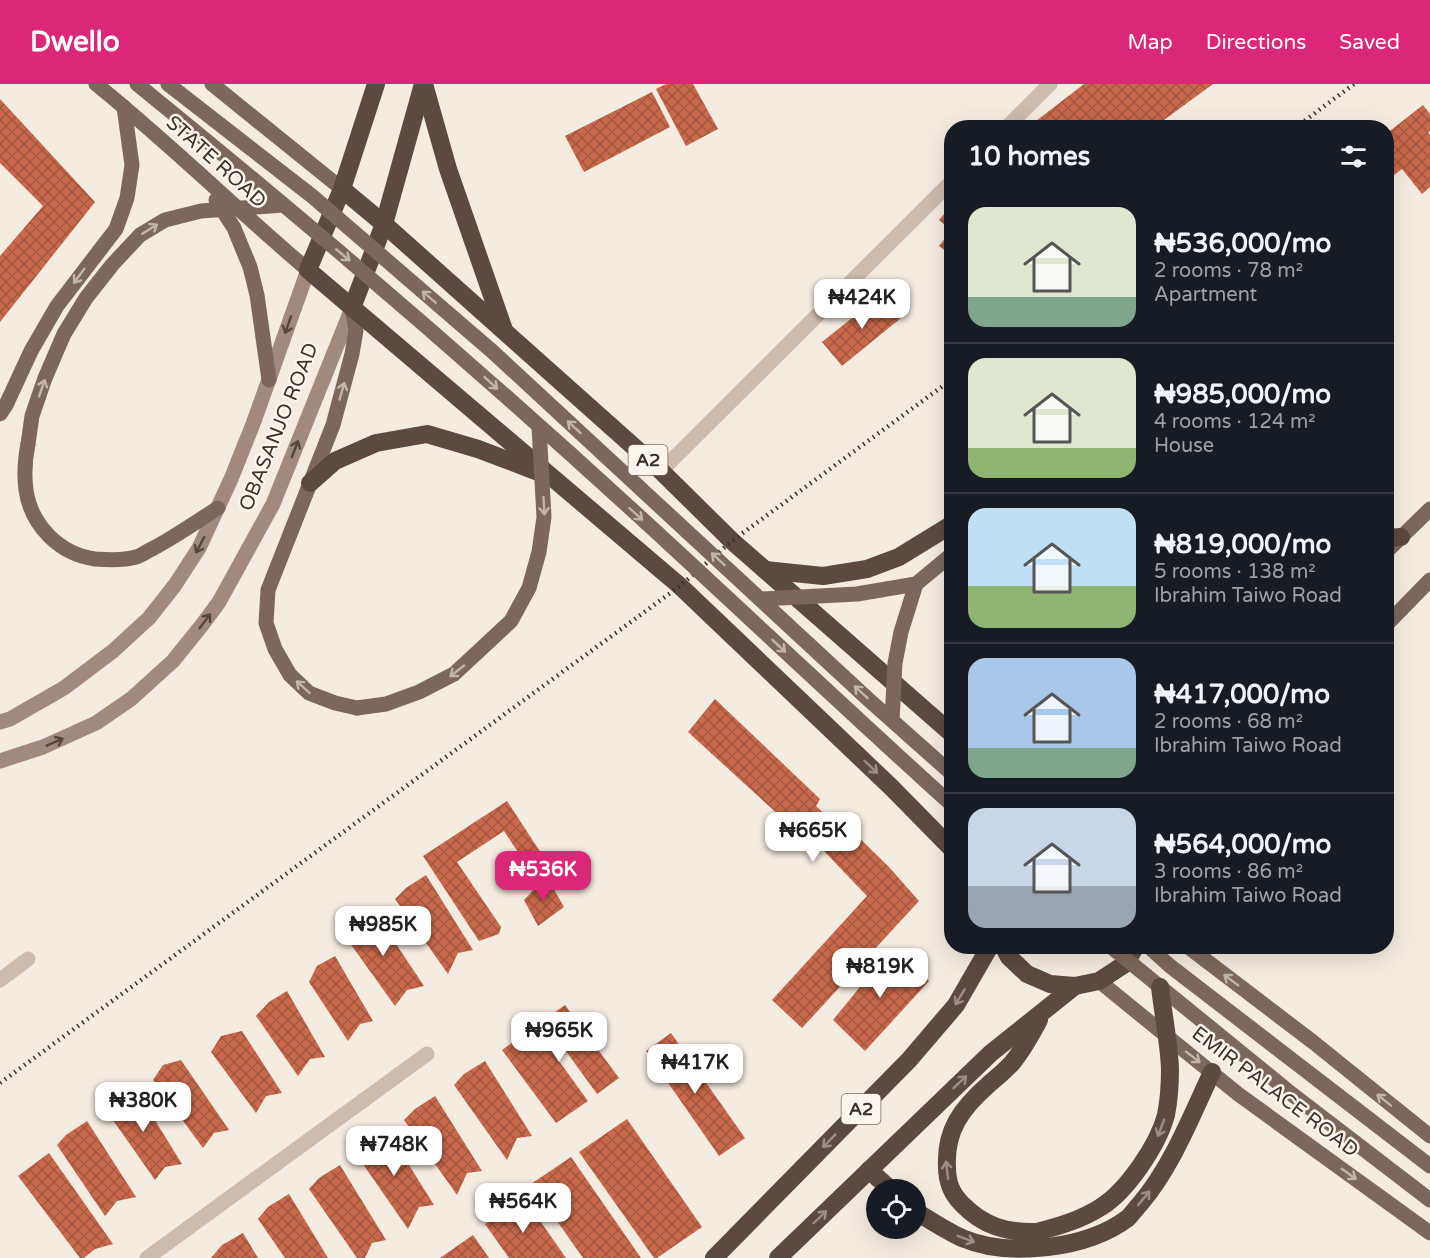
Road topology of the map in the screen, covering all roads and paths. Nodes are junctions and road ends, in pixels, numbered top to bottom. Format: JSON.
{"nodes":[{"id":1,"x":96,"y":84,"type":"edge"},
{"id":2,"x":137,"y":84,"type":"edge"},
{"id":3,"x":168,"y":84,"type":"edge"},
{"id":4,"x":212,"y":84,"type":"edge"},
{"id":5,"x":376,"y":84,"type":"edge"},
{"id":6,"x":424,"y":84,"type":"edge"},
{"id":7,"x":1050,"y":84,"type":"edge"},
{"id":8,"x":124,"y":107,"type":"junction"},
{"id":9,"x":1014,"y":120,"type":"edge"},
{"id":10,"x":197,"y":173,"type":"junction"},
{"id":11,"x":342,"y":189,"type":"junction"},
{"id":12,"x":944,"y":189,"type":"edge"},
{"id":13,"x":284,"y":205,"type":"junction"},
{"id":14,"x":384,"y":224,"type":"junction"},
{"id":15,"x":308,"y":270,"type":"junction"},
{"id":16,"x":352,"y":308,"type":"junction"},
{"id":17,"x":504,"y":332,"type":"junction"},
{"id":18,"x":269,"y":380,"type":"junction"},
{"id":19,"x":0,"y":414,"type":"edge"},
{"id":20,"x":539,"y":427,"type":"junction"},
{"id":21,"x":661,"y":471,"type":"junction"},
{"id":22,"x":555,"y":479,"type":"junction"},
{"id":23,"x":310,"y":483,"type":"junction"},
{"id":24,"x":218,"y":508,"type":"junction"},
{"id":25,"x":1430,"y":508,"type":"edge"},
{"id":26,"x":944,"y":529,"type":"edge"},
{"id":27,"x":1394,"y":538,"type":"edge"},
{"id":28,"x":944,"y":561,"type":"edge"},
{"id":29,"x":765,"y":570,"type":"junction"},
{"id":30,"x":1430,"y":580,"type":"edge"},
{"id":31,"x":916,"y":584,"type":"junction"},
{"id":32,"x":762,"y":599,"type":"junction"},
{"id":33,"x":1394,"y":617,"type":"edge"},
{"id":34,"x":892,"y":720,"type":"junction"},
{"id":35,"x":0,"y":722,"type":"edge"},
{"id":36,"x":944,"y":727,"type":"edge"},
{"id":37,"x":0,"y":761,"type":"edge"},
{"id":38,"x":944,"y":767,"type":"edge"},
{"id":39,"x":944,"y":798,"type":"edge"},
{"id":40,"x":944,"y":841,"type":"edge"},
{"id":41,"x":985,"y":954,"type":"edge"},
{"id":42,"x":1007,"y":954,"type":"edge"},
{"id":43,"x":1120,"y":954,"type":"edge"},
{"id":44,"x":1131,"y":954,"type":"edge"},
{"id":45,"x":1157,"y":954,"type":"edge"},
{"id":46,"x":1198,"y":954,"type":"edge"},
{"id":47,"x":28,"y":959,"type":"dead end"},
{"id":48,"x":0,"y":980,"type":"edge"},
{"id":49,"x":1099,"y":981,"type":"junction"},
{"id":50,"x":1075,"y":986,"type":"junction"},
{"id":51,"x":1160,"y":987,"type":"junction"},
{"id":52,"x":1043,"y":1011,"type":"junction"},
{"id":53,"x":427,"y":1054,"type":"dead end"},
{"id":54,"x":1212,"y":1072,"type":"junction"},
{"id":55,"x":1430,"y":1136,"type":"edge"},
{"id":56,"x":1430,"y":1166,"type":"edge"},
{"id":57,"x":869,"y":1170,"type":"junction"},
{"id":58,"x":879,"y":1179,"type":"edge"},
{"id":59,"x":1430,"y":1200,"type":"edge"},
{"id":60,"x":926,"y":1217,"type":"edge"},
{"id":61,"x":1430,"y":1233,"type":"edge"},
{"id":62,"x":147,"y":1258,"type":"edge"},
{"id":63,"x":714,"y":1258,"type":"edge"},
{"id":64,"x":778,"y":1258,"type":"edge"}],
"edges":[{"from":1,"to":8,"type":"main road","name":"STATE ROAD"},
{"from":2,"to":13,"type":"main road","bridge":true},
{"from":32,"to":3,"type":"main road","one_way":true,"bridge":true},
{"from":4,"to":11,"type":"main road"},
{"from":5,"to":11,"type":"highway"},
{"from":6,"to":14,"type":"highway"},
{"from":6,"to":17,"type":"highway"},
{"from":7,"to":9,"type":"street"},
{"from":8,"to":10,"type":"main road","name":"STATE ROAD"},
{"from":8,"to":19,"type":"main road","one_way":true},
{"from":10,"to":15,"type":"main road","name":"STATE ROAD"},
{"from":10,"to":18,"type":"main road"},
{"from":11,"to":14,"type":"highway","number":"A2"},
{"from":11,"to":15,"type":"highway"},
{"from":12,"to":21,"type":"street"},
{"from":13,"to":20,"type":"main road","one_way":true,"bridge":true},
{"from":24,"to":13,"type":"main road","one_way":true,"bridge":true},
{"from":14,"to":16,"type":"highway"},
{"from":14,"to":17,"type":"highway","number":"A2"},
{"from":15,"to":16,"type":"highway"},
{"from":15,"to":18,"type":"main road","name":"OBASANJO ROAD","one_way":true},
{"from":16,"to":22,"type":"highway"},
{"from":23,"to":16,"type":"main road","one_way":true},
{"from":37,"to":16,"type":"main road","name":"OBASANJO ROAD","one_way":true},
{"from":17,"to":21,"type":"highway","number":"A2"},
{"from":18,"to":24,"type":"main road","name":"OBASANJO ROAD"},
{"from":20,"to":23,"type":"main road","one_way":true,"bridge":true},
{"from":20,"to":39,"type":"main road","one_way":true,"bridge":true},
{"from":21,"to":29,"type":"highway","number":"A2"},
{"from":22,"to":23,"type":"highway"},
{"from":22,"to":40,"type":"highway","one_way":true},
{"from":24,"to":35,"type":"main road","name":"OBASANJO ROAD","one_way":true},
{"from":25,"to":27,"type":"main road"},
{"from":26,"to":29,"type":"highway"},
{"from":28,"to":31,"type":"main road"},
{"from":29,"to":36,"type":"highway","number":"A2"},
{"from":30,"to":33,"type":"main road"},
{"from":31,"to":32,"type":"main road","bridge":true},
{"from":31,"to":34,"type":"main road","bridge":true},
{"from":34,"to":32,"type":"main road","one_way":true,"bridge":true},
{"from":34,"to":38,"type":"main road","bridge":true},
{"from":41,"to":63,"type":"highway","number":"A2","one_way":true},
{"from":42,"to":50,"type":"highway","number":"A2"},
{"from":43,"to":51,"type":"main road","bridge":true},
{"from":44,"to":49,"type":"highway","number":"A2"},
{"from":45,"to":56,"type":"main road"},
{"from":55,"to":46,"type":"main road","one_way":true},
{"from":47,"to":48,"type":"street"},
{"from":49,"to":50,"type":"highway","number":"A2"},
{"from":49,"to":54,"type":"main road","name":"EMIR PALACE ROAD","one_way":true},
{"from":50,"to":52,"type":"highway","number":"A2"},
{"from":51,"to":52,"type":"highway","one_way":true,"bridge":true},
{"from":51,"to":59,"type":"main road","bridge":true},
{"from":57,"to":52,"type":"highway","number":"A2","one_way":true},
{"from":53,"to":62,"type":"street"},
{"from":60,"to":54,"type":"highway","one_way":true},
{"from":54,"to":61,"type":"main road","name":"EMIR PALACE ROAD","one_way":true},
{"from":57,"to":58,"type":"highway"},
{"from":64,"to":57,"type":"highway","number":"A2","one_way":true}]}
